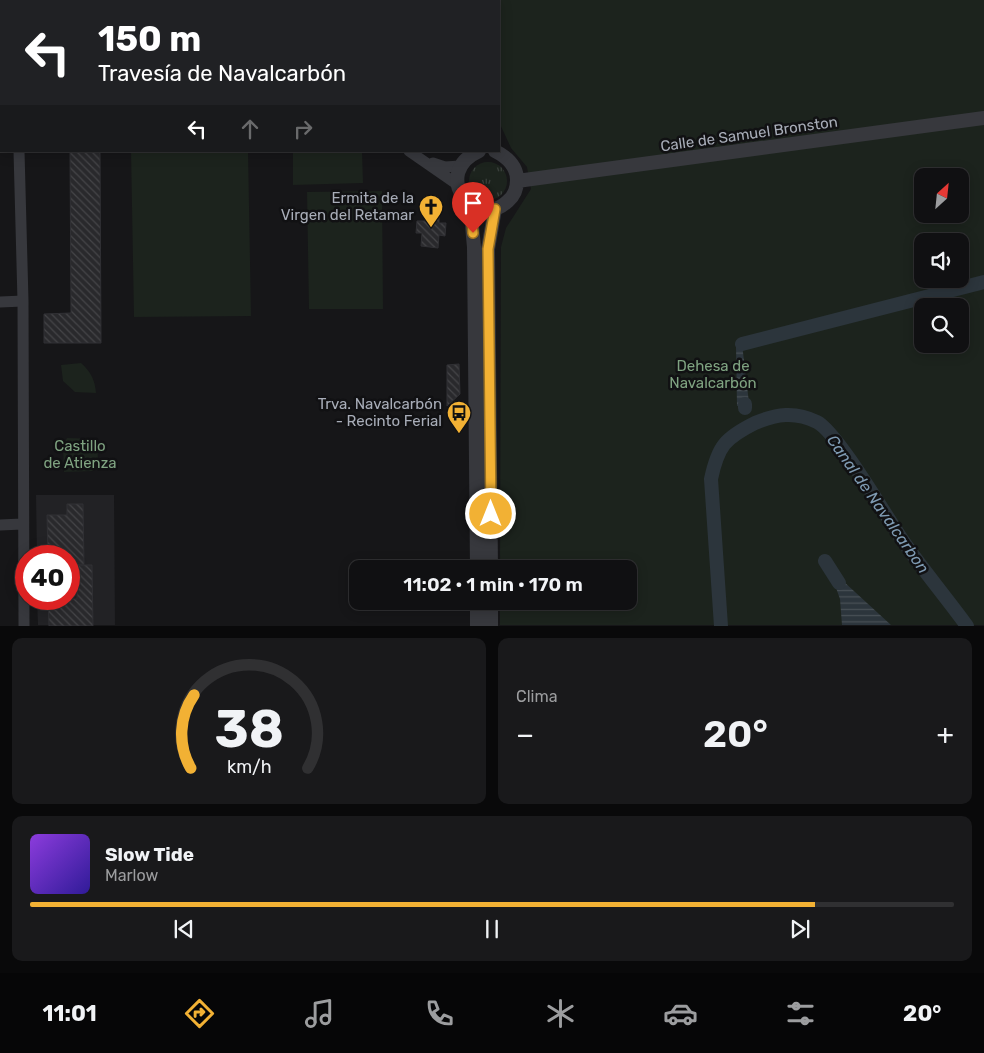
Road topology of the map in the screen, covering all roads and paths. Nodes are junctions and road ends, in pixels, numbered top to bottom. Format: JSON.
{"nodes":[{"id":1,"x":984,"y":118,"type":"edge"},
{"id":2,"x":19,"y":152,"type":"edge"},
{"id":3,"x":410,"y":152,"type":"edge"},
{"id":4,"x":474,"y":152,"type":"edge"},
{"id":5,"x":496,"y":152,"type":"edge"},
{"id":6,"x":425,"y":162,"type":"junction"},
{"id":7,"x":460,"y":166,"type":"junction"},
{"id":8,"x":517,"y":181,"type":"junction"},
{"id":9,"x":458,"y":185,"type":"junction"},
{"id":10,"x":470,"y":204,"type":"junction"},
{"id":11,"x":495,"y":209,"type":"junction"},
{"id":12,"x":23,"y":301,"type":"junction"},
{"id":13,"x":0,"y":302,"type":"edge"},
{"id":14,"x":22,"y":524,"type":"junction"},
{"id":15,"x":0,"y":525,"type":"edge"},
{"id":16,"x":477,"y":560,"type":"edge"},
{"id":17,"x":491,"y":560,"type":"edge"},
{"id":18,"x":477,"y":610,"type":"edge"},
{"id":19,"x":491,"y":610,"type":"edge"},
{"id":20,"x":24,"y":626,"type":"edge"},
{"id":21,"x":477,"y":626,"type":"edge"},
{"id":22,"x":491,"y":626,"type":"edge"}],
"edges":[{"from":1,"to":8,"type":"street","name":"Calle de Samuel Bronston"},
{"from":2,"to":12,"type":"street"},
{"from":3,"to":6,"type":"street"},
{"from":4,"to":7,"type":"street"},
{"from":5,"to":8,"type":"street"},
{"from":6,"to":7,"type":"street"},
{"from":6,"to":9,"type":"street"},
{"from":7,"to":9,"type":"street"},
{"from":8,"to":11,"type":"street"},
{"from":9,"to":10,"type":"street"},
{"from":10,"to":11,"type":"street"},
{"from":10,"to":16,"type":"street"},
{"from":11,"to":17,"type":"street"},
{"from":12,"to":13,"type":"street"},
{"from":12,"to":14,"type":"street"},
{"from":14,"to":15,"type":"street"},
{"from":14,"to":20,"type":"street"},
{"from":18,"to":21,"type":"street"},
{"from":19,"to":22,"type":"street"}]}
